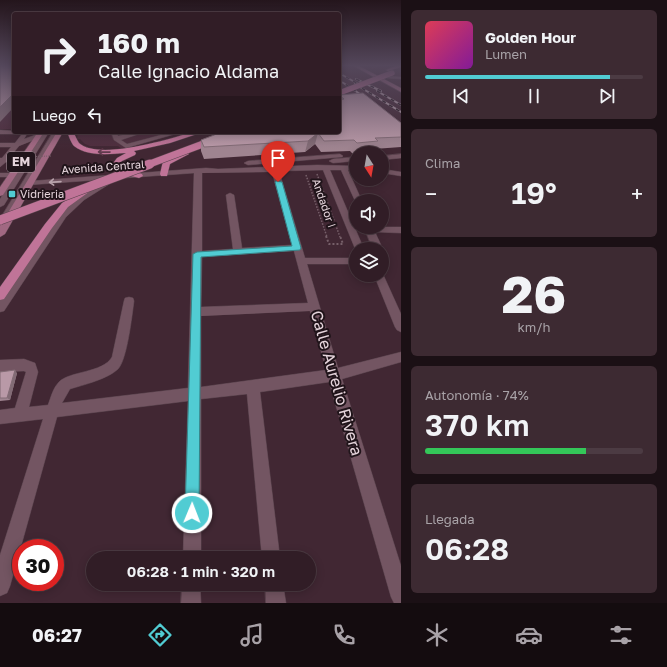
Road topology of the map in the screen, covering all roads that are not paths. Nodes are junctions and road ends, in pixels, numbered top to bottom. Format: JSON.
{"nodes":[{"id":1,"x":0,"y":132,"type":"edge"},
{"id":2,"x":12,"y":132,"type":"edge"},
{"id":3,"x":25,"y":134,"type":"edge"},
{"id":4,"x":39,"y":134,"type":"edge"},
{"id":5,"x":45,"y":134,"type":"edge"},
{"id":6,"x":55,"y":134,"type":"edge"},
{"id":7,"x":59,"y":134,"type":"edge"},
{"id":8,"x":71,"y":134,"type":"edge"},
{"id":9,"x":115,"y":134,"type":"edge"},
{"id":10,"x":135,"y":134,"type":"edge"},
{"id":11,"x":171,"y":134,"type":"edge"},
{"id":12,"x":196,"y":134,"type":"edge"},
{"id":13,"x":197,"y":134,"type":"edge"},
{"id":14,"x":214,"y":134,"type":"edge"},
{"id":15,"x":230,"y":134,"type":"edge"},
{"id":16,"x":238,"y":134,"type":"edge"},
{"id":17,"x":0,"y":138,"type":"edge"},
{"id":18,"x":22,"y":138,"type":"junction"},
{"id":19,"x":116,"y":139,"type":"junction"},
{"id":20,"x":0,"y":145,"type":"edge"},
{"id":21,"x":13,"y":148,"type":"junction"},
{"id":22,"x":0,"y":151,"type":"edge"},
{"id":23,"x":401,"y":152,"type":"edge"},
{"id":24,"x":389,"y":153,"type":"edge"},
{"id":25,"x":349,"y":156,"type":"edge"},
{"id":26,"x":401,"y":156,"type":"edge"},
{"id":27,"x":389,"y":157,"type":"edge"},
{"id":28,"x":19,"y":158,"type":"junction"},
{"id":29,"x":349,"y":159,"type":"edge"},
{"id":30,"x":1,"y":162,"type":"edge"},
{"id":31,"x":326,"y":168,"type":"junction"},
{"id":32,"x":344,"y":168,"type":"junction"},
{"id":33,"x":349,"y":168,"type":"edge"},
{"id":34,"x":275,"y":169,"type":"junction"},
{"id":35,"x":198,"y":170,"type":"junction"},
{"id":36,"x":389,"y":172,"type":"edge"},
{"id":37,"x":178,"y":173,"type":"junction"},
{"id":38,"x":164,"y":174,"type":"junction"},
{"id":39,"x":401,"y":174,"type":"edge"},
{"id":40,"x":0,"y":175,"type":"edge"},
{"id":41,"x":12,"y":175,"type":"junction"},
{"id":42,"x":139,"y":176,"type":"junction"},
{"id":43,"x":122,"y":177,"type":"junction"},
{"id":44,"x":30,"y":183,"type":"junction"},
{"id":45,"x":95,"y":184,"type":"junction"},
{"id":46,"x":0,"y":192,"type":"edge"},
{"id":47,"x":355,"y":194,"type":"edge"},
{"id":48,"x":230,"y":195,"type":"dead end"},
{"id":49,"x":0,"y":205,"type":"edge"},
{"id":50,"x":0,"y":214,"type":"edge"},
{"id":51,"x":0,"y":220,"type":"edge"},
{"id":52,"x":0,"y":226,"type":"edge"},
{"id":53,"x":389,"y":229,"type":"edge"},
{"id":54,"x":401,"y":230,"type":"edge"},
{"id":55,"x":0,"y":234,"type":"edge"},
{"id":56,"x":356,"y":242,"type":"edge"},
{"id":57,"x":297,"y":248,"type":"junction"},
{"id":58,"x":238,"y":252,"type":"junction"},
{"id":59,"x":197,"y":254,"type":"junction"},
{"id":60,"x":301,"y":261,"type":"junction"},
{"id":61,"x":349,"y":261,"type":"edge"},
{"id":62,"x":382,"y":282,"type":"edge"},
{"id":63,"x":0,"y":296,"type":"edge"},
{"id":64,"x":128,"y":301,"type":"dead end"},
{"id":65,"x":314,"y":307,"type":"junction"},
{"id":66,"x":0,"y":308,"type":"edge"},
{"id":67,"x":196,"y":312,"type":"junction"},
{"id":68,"x":401,"y":327,"type":"edge"},
{"id":69,"x":401,"y":357,"type":"edge"},
{"id":70,"x":0,"y":366,"type":"edge"},
{"id":71,"x":334,"y":375,"type":"junction"},
{"id":72,"x":253,"y":387,"type":"junction"},
{"id":73,"x":194,"y":394,"type":"junction"},
{"id":74,"x":52,"y":411,"type":"junction"},
{"id":75,"x":20,"y":415,"type":"junction"},
{"id":76,"x":0,"y":417,"type":"edge"},
{"id":77,"x":192,"y":551,"type":"edge"},
{"id":78,"x":271,"y":551,"type":"edge"},
{"id":79,"x":0,"y":586,"type":"edge"},
{"id":80,"x":191,"y":591,"type":"edge"},
{"id":81,"x":275,"y":591,"type":"edge"},
{"id":82,"x":401,"y":597,"type":"edge"},
{"id":83,"x":191,"y":603,"type":"edge"},
{"id":84,"x":276,"y":603,"type":"edge"}],
"edges":[{"from":1,"to":2,"type":"street"},
{"from":3,"to":18,"type":"street"},
{"from":4,"to":21,"type":"street"},
{"from":4,"to":28,"type":"main road","number":"EM"},
{"from":5,"to":49,"type":"street"},
{"from":6,"to":52,"type":"street"},
{"from":7,"to":44,"type":"main road","number":"EM"},
{"from":12,"to":8,"type":"highway","one_way":true},
{"from":9,"to":19,"type":"street"},
{"from":10,"to":19,"type":"street"},
{"from":11,"to":19,"type":"street"},
{"from":13,"to":42,"type":"highway"},
{"from":14,"to":50,"type":"highway"},
{"from":15,"to":45,"type":"highway","bridge":true},
{"from":16,"to":38,"type":"highway","bridge":true},
{"from":17,"to":18,"type":"street"},
{"from":18,"to":21,"type":"street"},
{"from":20,"to":21,"type":"street"},
{"from":21,"to":22,"type":"street"},
{"from":21,"to":30,"type":"street"},
{"from":23,"to":24,"type":"street"},
{"from":25,"to":37,"type":"street","name":"Avenida Central"},
{"from":26,"to":27,"type":"street"},
{"from":28,"to":30,"type":"street"},
{"from":28,"to":41,"type":"main road","number":"EM"},
{"from":29,"to":35,"type":"street","name":"Avenida Central"},
{"from":31,"to":32,"type":"street"},
{"from":31,"to":34,"type":"street"},
{"from":31,"to":56,"type":"street"},
{"from":32,"to":33,"type":"street"},
{"from":32,"to":47,"type":"street"},
{"from":34,"to":35,"type":"street"},
{"from":34,"to":57,"type":"street","name":"Calle Aurelio Rivera"},
{"from":35,"to":37,"type":"street","name":"Avenida Central"},
{"from":35,"to":59,"type":"street"},
{"from":36,"to":39,"type":"street"},
{"from":37,"to":38,"type":"street","name":"Avenida Central"},
{"from":38,"to":42,"type":"street","name":"Avenida Central"},
{"from":40,"to":41,"type":"street"},
{"from":41,"to":46,"type":"main road","number":"EM"},
{"from":42,"to":43,"type":"street","name":"Avenida Central"},
{"from":43,"to":44,"type":"street","name":"Avenida Central","one_way":true},
{"from":43,"to":66,"type":"street"},
{"from":44,"to":55,"type":"main road","number":"EM"},
{"from":45,"to":51,"type":"highway","bridge":true},
{"from":45,"to":63,"type":"highway","bridge":true},
{"from":48,"to":58,"type":"street"},
{"from":53,"to":54,"type":"street"},
{"from":57,"to":58,"type":"street"},
{"from":57,"to":60,"type":"street","name":"Calle Aurelio Rivera"},
{"from":58,"to":59,"type":"street"},
{"from":59,"to":67,"type":"street"},
{"from":60,"to":61,"type":"street"},
{"from":60,"to":65,"type":"street","name":"Calle Aurelio Rivera"},
{"from":62,"to":68,"type":"street"},
{"from":64,"to":74,"type":"street"},
{"from":65,"to":67,"type":"street"},
{"from":65,"to":71,"type":"street","name":"Calle Aurelio Rivera"},
{"from":67,"to":73,"type":"street"},
{"from":69,"to":71,"type":"street"},
{"from":70,"to":75,"type":"street"},
{"from":71,"to":72,"type":"street"},
{"from":71,"to":82,"type":"street","name":"Calle Aurelio Rivera"},
{"from":72,"to":73,"type":"street"},
{"from":72,"to":78,"type":"street"},
{"from":73,"to":74,"type":"street"},
{"from":73,"to":77,"type":"street"},
{"from":74,"to":75,"type":"street"},
{"from":74,"to":79,"type":"street"},
{"from":75,"to":76,"type":"street"},
{"from":80,"to":83,"type":"street"},
{"from":81,"to":84,"type":"street"}]}
